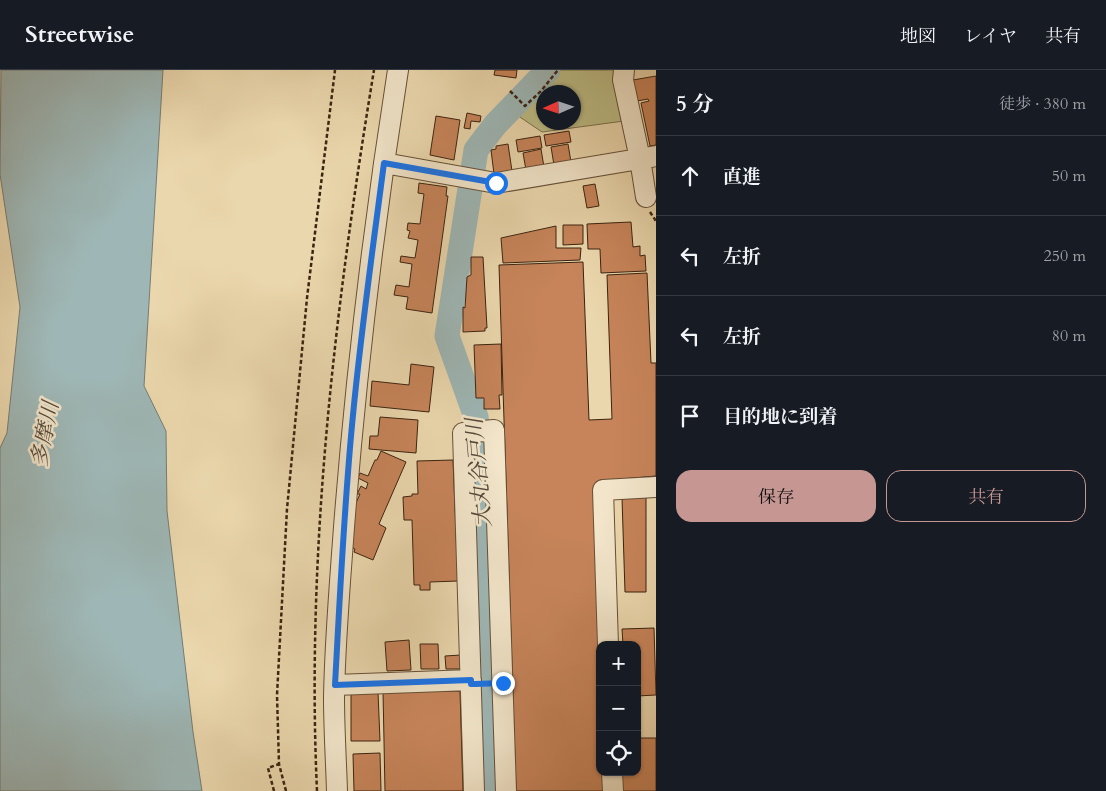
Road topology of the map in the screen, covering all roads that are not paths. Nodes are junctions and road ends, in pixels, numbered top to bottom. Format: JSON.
{"nodes":[{"id":1,"x":398,"y":70,"type":"edge"},
{"id":2,"x":624,"y":70,"type":"edge"},
{"id":3,"x":648,"y":158,"type":"edge"},
{"id":4,"x":384,"y":163,"type":"junction"},
{"id":5,"x":646,"y":197,"type":"dead end"},
{"id":6,"x":656,"y":488,"type":"edge"},
{"id":7,"x":608,"y":641,"type":"edge"},
{"id":8,"x":472,"y":683,"type":"junction"},
{"id":9,"x":502,"y":683,"type":"junction"},
{"id":10,"x":335,"y":690,"type":"junction"},
{"id":11,"x":612,"y":776,"type":"edge"},
{"id":12,"x":337,"y":791,"type":"edge"},
{"id":13,"x":474,"y":791,"type":"edge"},
{"id":14,"x":506,"y":791,"type":"edge"},
{"id":15,"x":613,"y":791,"type":"edge"}],
"edges":[{"from":1,"to":4,"type":"street"},
{"from":2,"to":3,"type":"street"},
{"from":3,"to":4,"type":"street"},
{"from":3,"to":5,"type":"street"},
{"from":4,"to":10,"type":"street"},
{"from":6,"to":7,"type":"street"},
{"from":8,"to":9,"type":"street"},
{"from":8,"to":9,"type":"street"},
{"from":8,"to":10,"type":"street"},
{"from":8,"to":13,"type":"street"},
{"from":9,"to":14,"type":"street"},
{"from":10,"to":12,"type":"street"},
{"from":11,"to":15,"type":"street"}]}
